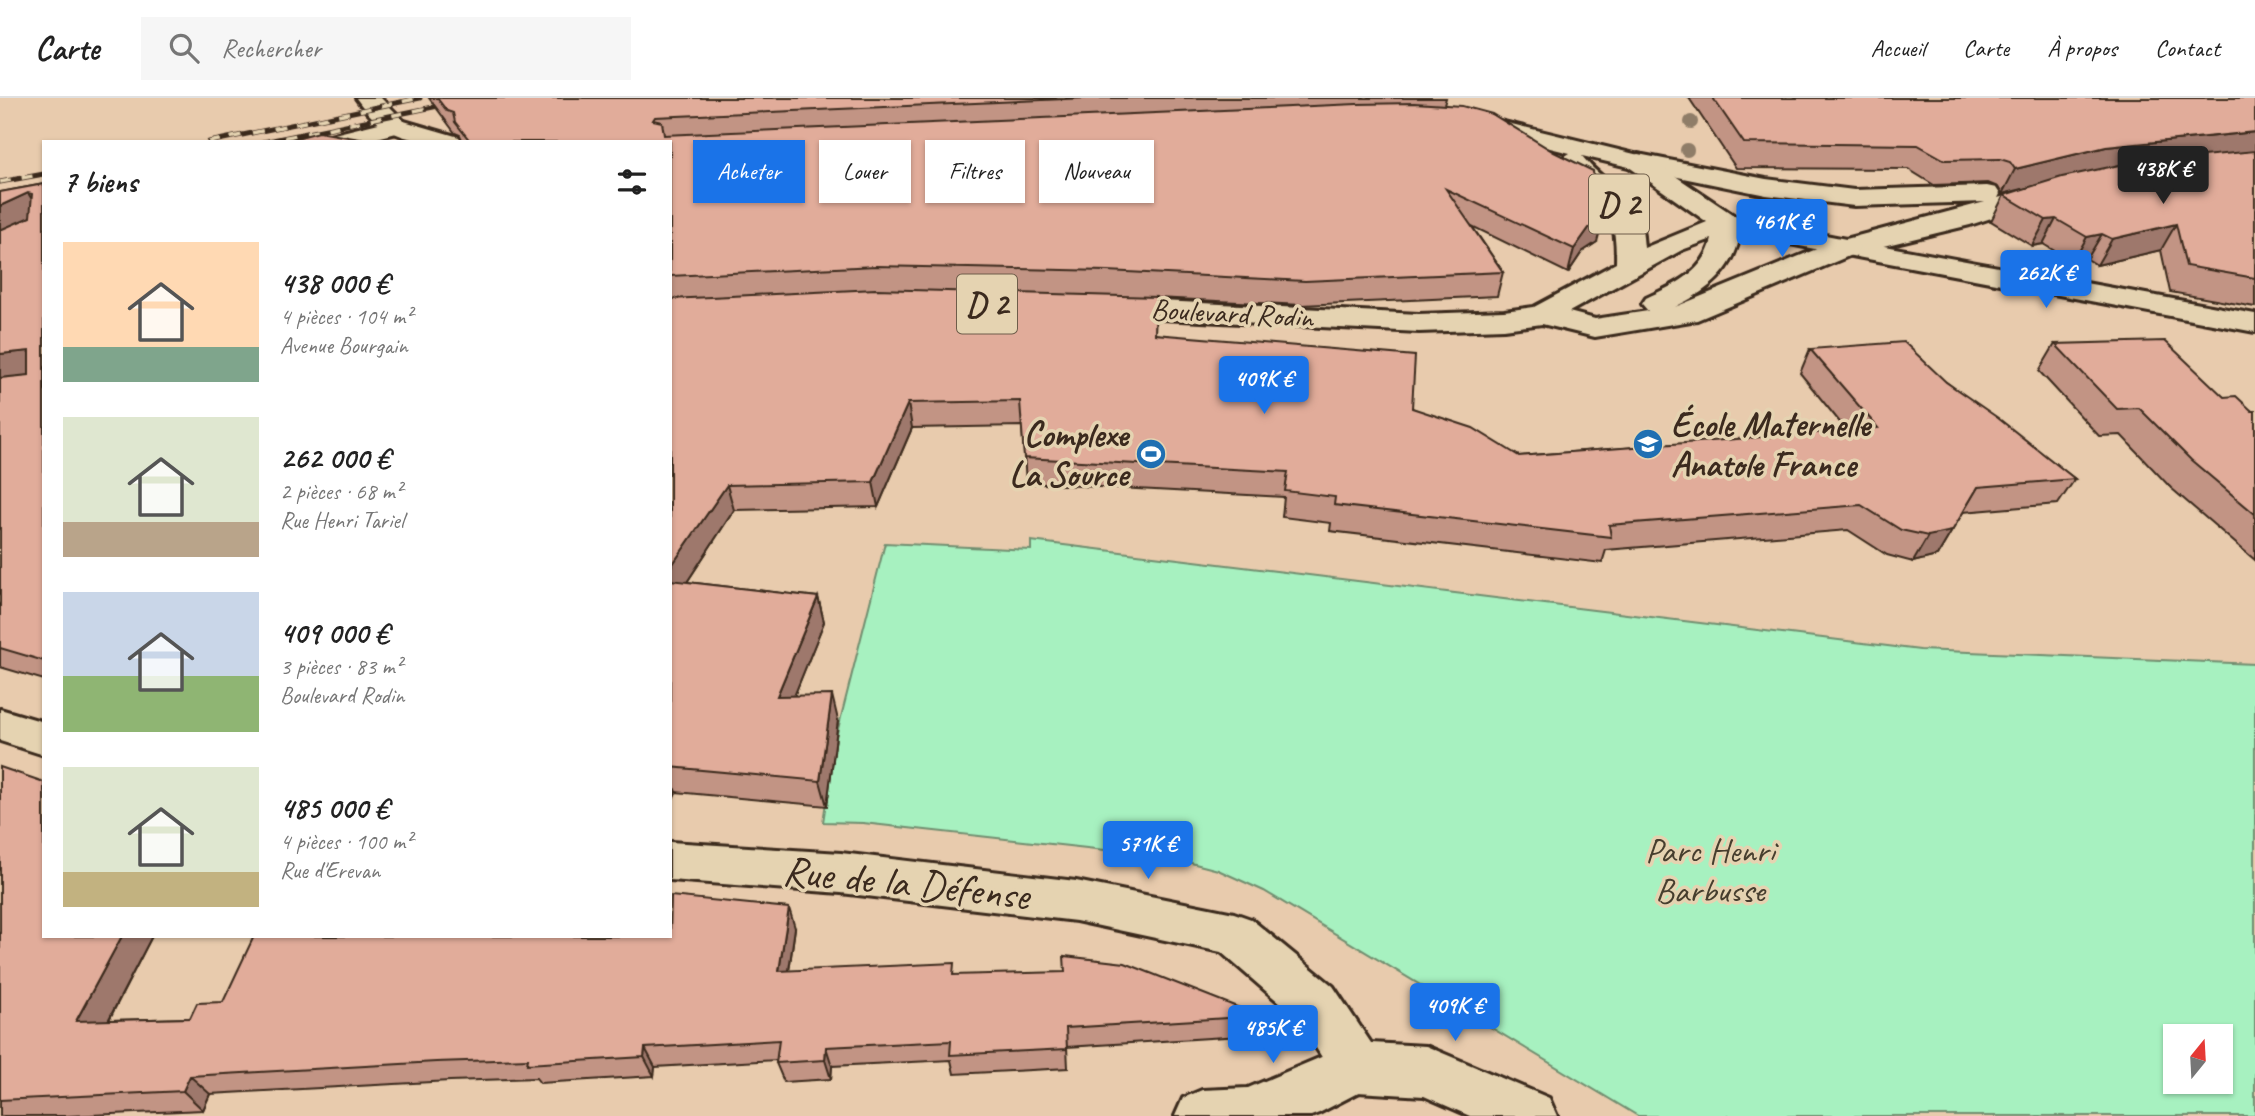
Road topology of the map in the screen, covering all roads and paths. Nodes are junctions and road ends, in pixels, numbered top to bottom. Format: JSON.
{"nodes":[{"id":1,"x":368,"y":98,"type":"edge"},
{"id":2,"x":1447,"y":118,"type":"edge"},
{"id":3,"x":1483,"y":123,"type":"junction"},
{"id":4,"x":395,"y":126,"type":"junction"},
{"id":5,"x":339,"y":140,"type":"edge"},
{"id":6,"x":443,"y":140,"type":"edge"},
{"id":7,"x":1572,"y":160,"type":"junction"},
{"id":8,"x":1639,"y":162,"type":"junction"},
{"id":9,"x":2079,"y":184,"type":"edge"},
{"id":10,"x":2042,"y":191,"type":"junction"},
{"id":11,"x":1854,"y":198,"type":"junction"},
{"id":12,"x":1928,"y":198,"type":"junction"},
{"id":13,"x":1728,"y":224,"type":"junction"},
{"id":14,"x":1846,"y":247,"type":"junction"},
{"id":15,"x":1630,"y":266,"type":"junction"},
{"id":16,"x":1080,"y":306,"type":"edge"},
{"id":17,"x":1542,"y":315,"type":"junction"},
{"id":18,"x":2255,"y":323,"type":"edge"},
{"id":19,"x":1615,"y":325,"type":"junction"},
{"id":20,"x":0,"y":725,"type":"edge"},
{"id":21,"x":42,"y":738,"type":"edge"},
{"id":22,"x":672,"y":861,"type":"edge"},
{"id":23,"x":1357,"y":1068,"type":"junction"},
{"id":24,"x":1202,"y":1116,"type":"edge"},
{"id":25,"x":1530,"y":1116,"type":"edge"}],
"edges":[{"from":1,"to":4,"type":"main road"},
{"from":2,"to":3,"type":"main road","number":"D 2"},
{"from":3,"to":7,"type":"main road","number":"D 2"},
{"from":3,"to":8,"type":"main road","number":"D 2"},
{"from":4,"to":5,"type":"main road"},
{"from":4,"to":6,"type":"main road"},
{"from":7,"to":13,"type":"main road"},
{"from":7,"to":15,"type":"main road","number":"D 2"},
{"from":8,"to":11,"type":"main road"},
{"from":8,"to":13,"type":"main road","number":"D 2"},
{"from":9,"to":10,"type":"main road"},
{"from":10,"to":12,"type":"main road"},
{"from":10,"to":14,"type":"main road"},
{"from":11,"to":12,"type":"main road"},
{"from":11,"to":13,"type":"main road"},
{"from":12,"to":14,"type":"main road"},
{"from":13,"to":14,"type":"main road"},
{"from":13,"to":15,"type":"main road"},
{"from":13,"to":19,"type":"main road","number":"D 2"},
{"from":14,"to":18,"type":"main road"},
{"from":14,"to":19,"type":"main road","number":"D 2"},
{"from":15,"to":17,"type":"main road","number":"D 2"},
{"from":16,"to":17,"type":"main road","name":"Boulevard Rodin","number":"D 2"},
{"from":17,"to":19,"type":"main road","number":"D 2"},
{"from":20,"to":21,"type":"main road"},
{"from":22,"to":23,"type":"main road","name":"Rue de la Défense"},
{"from":23,"to":24,"type":"main road"},
{"from":23,"to":25,"type":"main road"}]}
